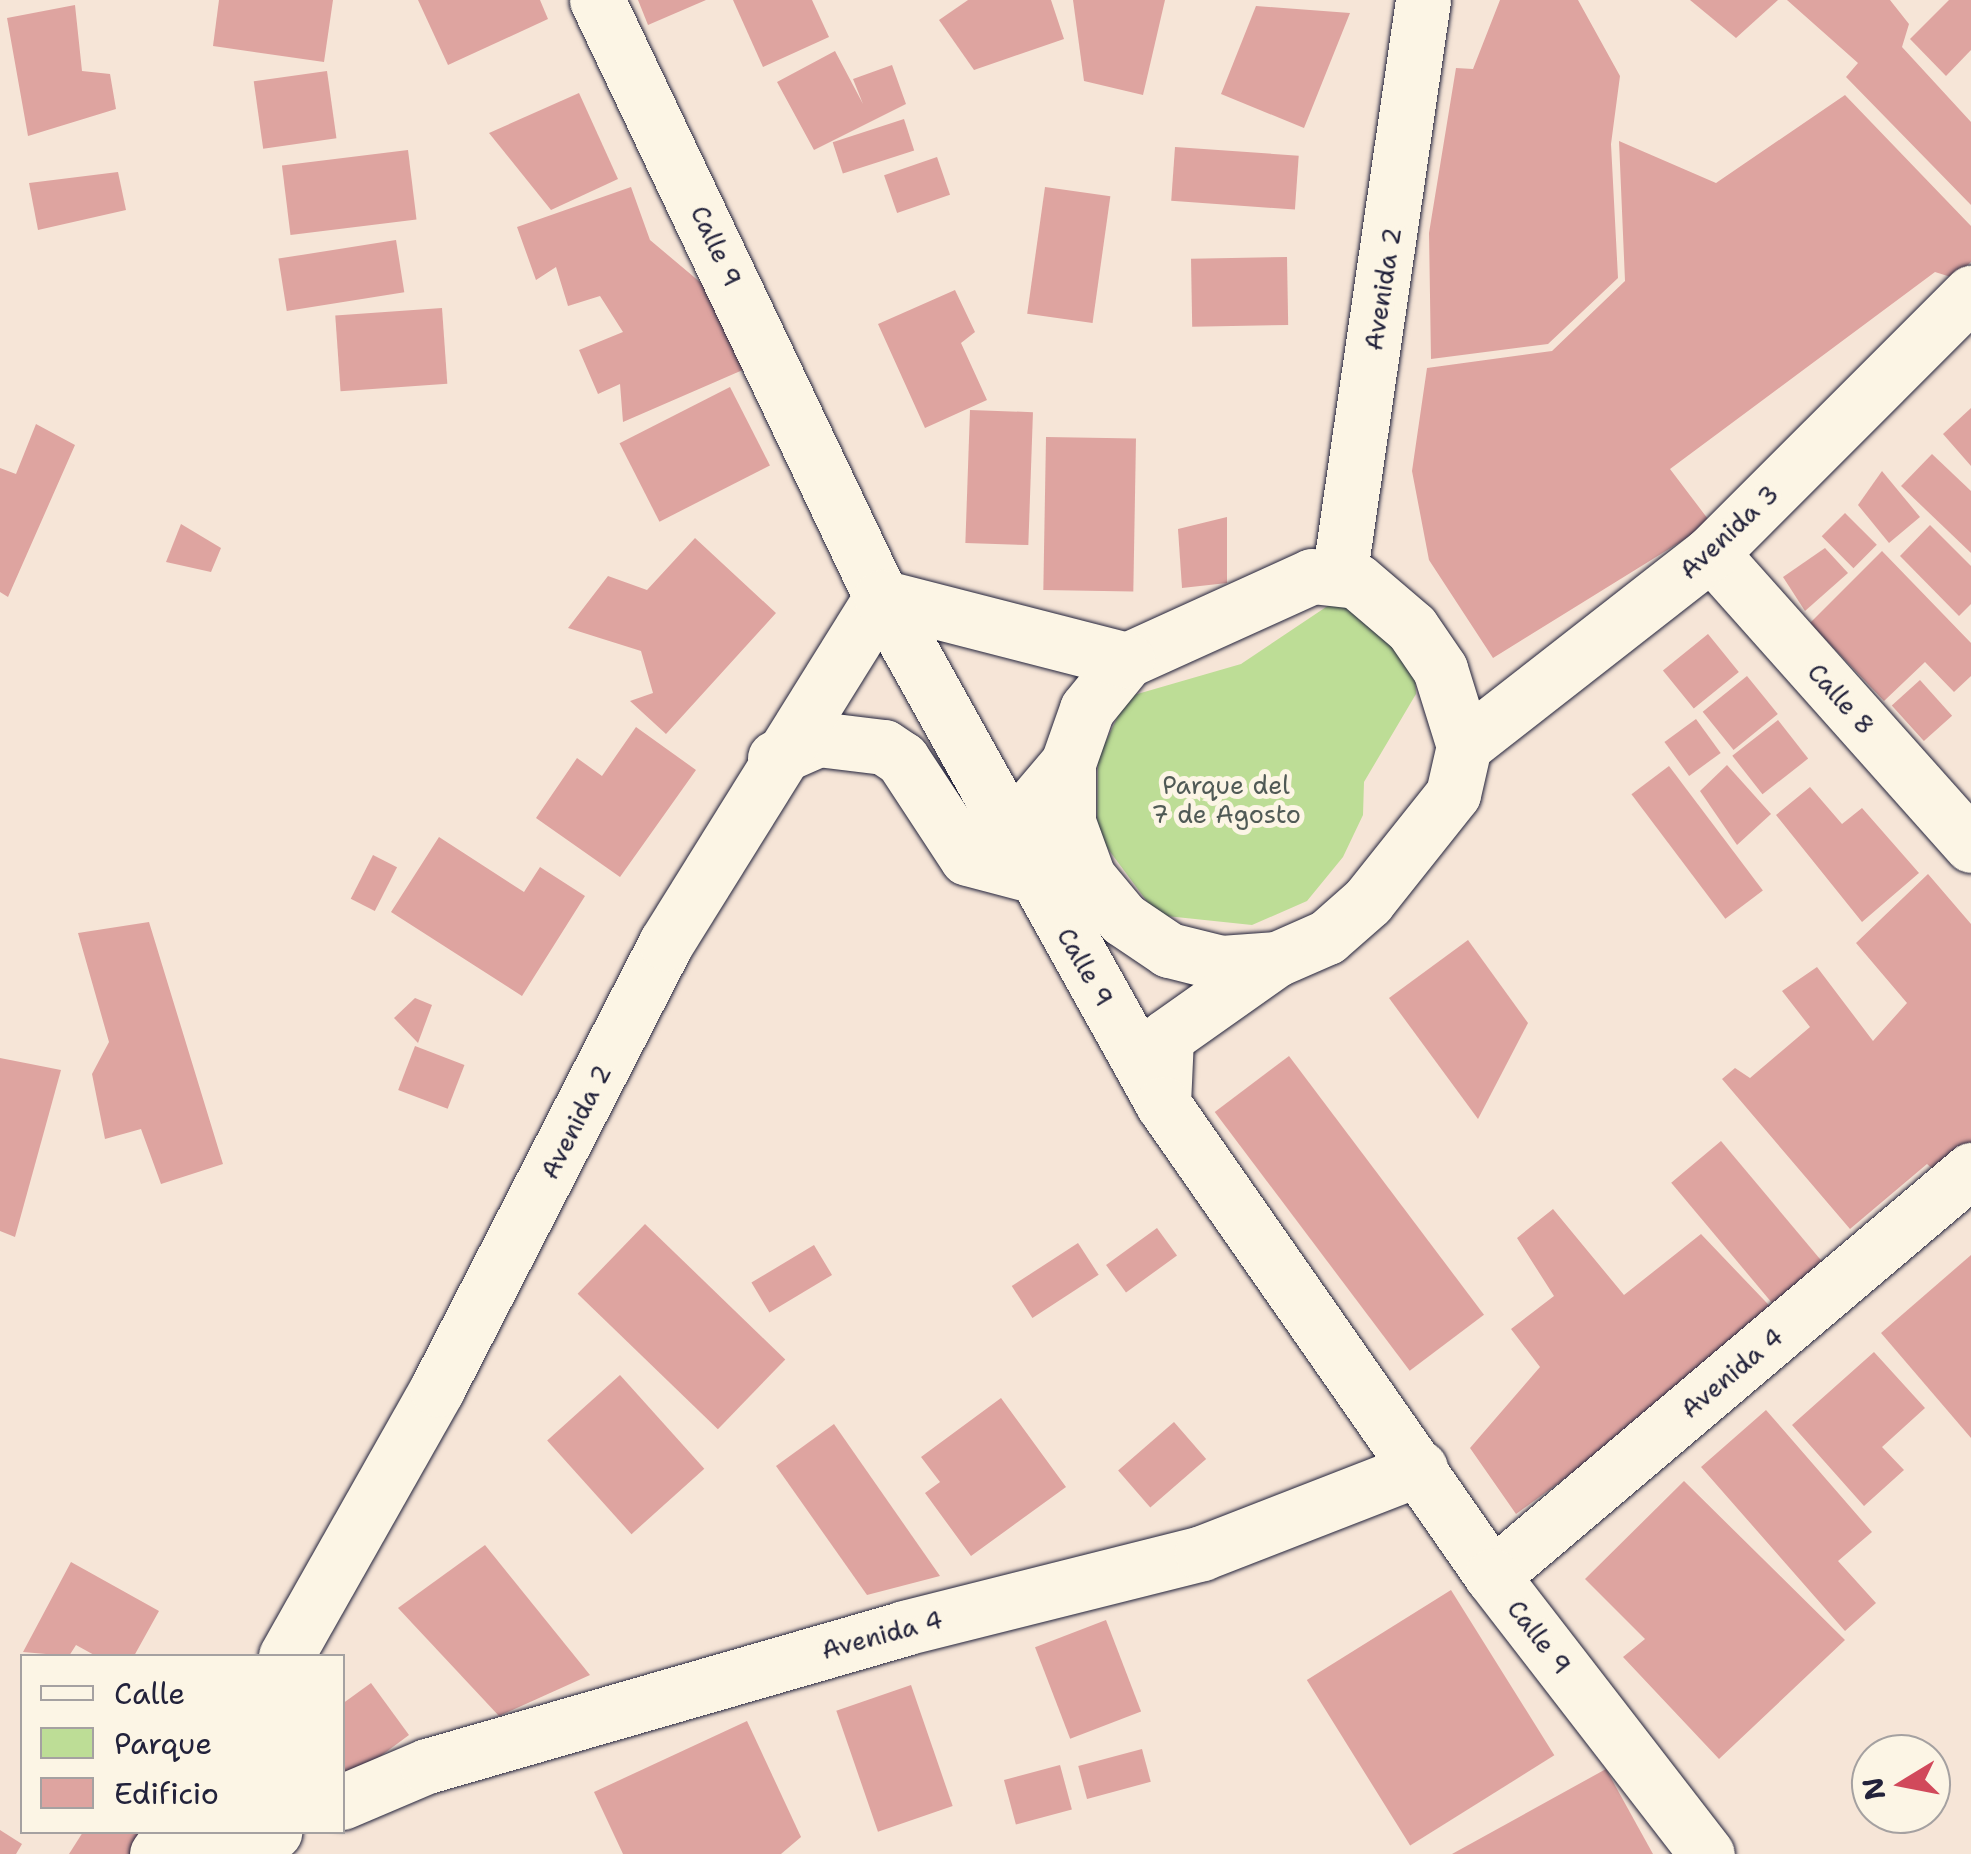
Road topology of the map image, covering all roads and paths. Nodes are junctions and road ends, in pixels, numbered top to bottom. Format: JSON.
{"nodes":[{"id":1,"x":597,"y":0,"type":"edge"},
{"id":2,"x":1423,"y":0,"type":"edge"},
{"id":3,"x":1971,"y":293,"type":"edge"},
{"id":4,"x":1711,"y":553,"type":"junction"},
{"id":5,"x":1338,"y":578,"type":"junction"},
{"id":6,"x":881,"y":597,"type":"junction"},
{"id":7,"x":1127,"y":660,"type":"junction"},
{"id":8,"x":1464,"y":746,"type":"junction"},
{"id":9,"x":775,"y":758,"type":"junction"},
{"id":10,"x":1068,"y":764,"type":"junction"},
{"id":11,"x":1971,"y":845,"type":"edge"},
{"id":12,"x":1030,"y":872,"type":"junction"},
{"id":13,"x":1099,"y":890,"type":"junction"},
{"id":14,"x":1277,"y":959,"type":"junction"},
{"id":15,"x":1163,"y":1104,"type":"junction"},
{"id":16,"x":1971,"y":1170,"type":"edge"},
{"id":17,"x":1420,"y":1468,"type":"junction"},
{"id":18,"x":1492,"y":1576,"type":"junction"},
{"id":19,"x":287,"y":1654,"type":"edge"},
{"id":20,"x":345,"y":1801,"type":"edge"},
{"id":21,"x":171,"y":1834,"type":"edge"},
{"id":22,"x":268,"y":1834,"type":"edge"},
{"id":23,"x":156,"y":1854,"type":"edge"},
{"id":24,"x":210,"y":1854,"type":"edge"},
{"id":25,"x":1706,"y":1854,"type":"edge"}],
"edges":[{"from":1,"to":6,"type":"street","name":"Calle 9"},
{"from":2,"to":5,"type":"street","name":"Avenida 2"},
{"from":3,"to":4,"type":"street","name":"Avenida 3"},
{"from":4,"to":8,"type":"street","name":"Avenida 3"},
{"from":4,"to":11,"type":"street","name":"Calle 8"},
{"from":5,"to":7,"type":"street"},
{"from":5,"to":8,"type":"street"},
{"from":6,"to":7,"type":"street"},
{"from":6,"to":9,"type":"street","name":"Avenida 2"},
{"from":6,"to":12,"type":"street","name":"Calle 9"},
{"from":7,"to":10,"type":"street"},
{"from":8,"to":14,"type":"street"},
{"from":9,"to":12,"type":"street"},
{"from":9,"to":19,"type":"street","name":"Avenida 2"},
{"from":10,"to":12,"type":"street"},
{"from":10,"to":13,"type":"street"},
{"from":12,"to":13,"type":"street"},
{"from":12,"to":15,"type":"street","name":"Calle 9"},
{"from":13,"to":14,"type":"street"},
{"from":14,"to":15,"type":"street"},
{"from":15,"to":17,"type":"street","name":"Calle 9"},
{"from":16,"to":18,"type":"street","name":"Avenida 4"},
{"from":17,"to":18,"type":"street","name":"Calle 9"},
{"from":17,"to":20,"type":"street","name":"Avenida 4"},
{"from":18,"to":25,"type":"street","name":"Calle 9"},
{"from":21,"to":23,"type":"street"},
{"from":22,"to":24,"type":"street"}]}
